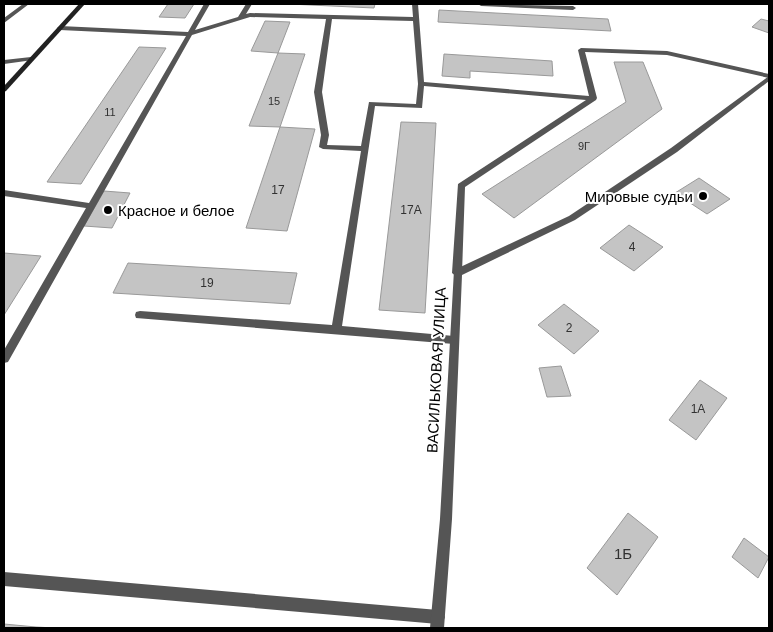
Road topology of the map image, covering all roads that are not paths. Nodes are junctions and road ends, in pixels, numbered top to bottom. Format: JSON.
{"nodes":[{"id":1,"x":26,"y":4,"type":"edge"},
{"id":2,"x":82,"y":4,"type":"edge"},
{"id":3,"x":207,"y":4,"type":"edge"},
{"id":4,"x":249,"y":4,"type":"edge"},
{"id":5,"x":415,"y":4,"type":"edge"},
{"id":6,"x":481,"y":4,"type":"edge"},
{"id":7,"x":573,"y":8,"type":"dead end"},
{"id":8,"x":328,"y":17,"type":"junction"},
{"id":9,"x":240,"y":19,"type":"junction"},
{"id":10,"x":416,"y":20,"type":"junction"},
{"id":11,"x":4,"y":21,"type":"edge"},
{"id":12,"x":60,"y":28,"type":"junction"},
{"id":13,"x":189,"y":34,"type":"junction"},
{"id":14,"x":31,"y":60,"type":"junction"},
{"id":15,"x":4,"y":62,"type":"edge"},
{"id":16,"x":769,"y":77,"type":"edge"},
{"id":17,"x":421,"y":84,"type":"junction"},
{"id":18,"x":4,"y":90,"type":"edge"},
{"id":19,"x":593,"y":98,"type":"junction"},
{"id":20,"x":365,"y":149,"type":"junction"},
{"id":21,"x":4,"y":193,"type":"edge"},
{"id":22,"x":89,"y":206,"type":"junction"},
{"id":23,"x":457,"y":273,"type":"junction"},
{"id":24,"x":140,"y":315,"type":"dead end"},
{"id":25,"x":336,"y":330,"type":"junction"},
{"id":26,"x":454,"y":340,"type":"junction"},
{"id":27,"x":4,"y":359,"type":"edge"},
{"id":28,"x":4,"y":579,"type":"edge"},
{"id":29,"x":438,"y":623,"type":"edge"}],
"edges":[{"from":1,"to":11,"type":"street"},
{"from":2,"to":12,"type":"street"},
{"from":3,"to":13,"type":"street"},
{"from":4,"to":9,"type":"street"},
{"from":5,"to":10,"type":"street"},
{"from":6,"to":7,"type":"street"},
{"from":8,"to":9,"type":"street"},
{"from":8,"to":10,"type":"street"},
{"from":8,"to":20,"type":"street"},
{"from":9,"to":13,"type":"street"},
{"from":10,"to":17,"type":"street"},
{"from":12,"to":13,"type":"street"},
{"from":12,"to":14,"type":"street"},
{"from":13,"to":22,"type":"street"},
{"from":14,"to":15,"type":"street"},
{"from":14,"to":18,"type":"street"},
{"from":16,"to":19,"type":"street"},
{"from":16,"to":23,"type":"street","name":"ВАСИЛЬКОВАЯ УЛИЦА"},
{"from":17,"to":19,"type":"street"},
{"from":17,"to":20,"type":"street"},
{"from":19,"to":23,"type":"street"},
{"from":20,"to":25,"type":"street"},
{"from":21,"to":22,"type":"street"},
{"from":22,"to":27,"type":"street"},
{"from":23,"to":26,"type":"street","name":"ВАСИЛЬКОВАЯ УЛИЦА"},
{"from":24,"to":25,"type":"street"},
{"from":25,"to":26,"type":"street"},
{"from":26,"to":29,"type":"street","name":"ВАСИЛЬКОВАЯ УЛИЦА"},
{"from":28,"to":29,"type":"street"}]}
